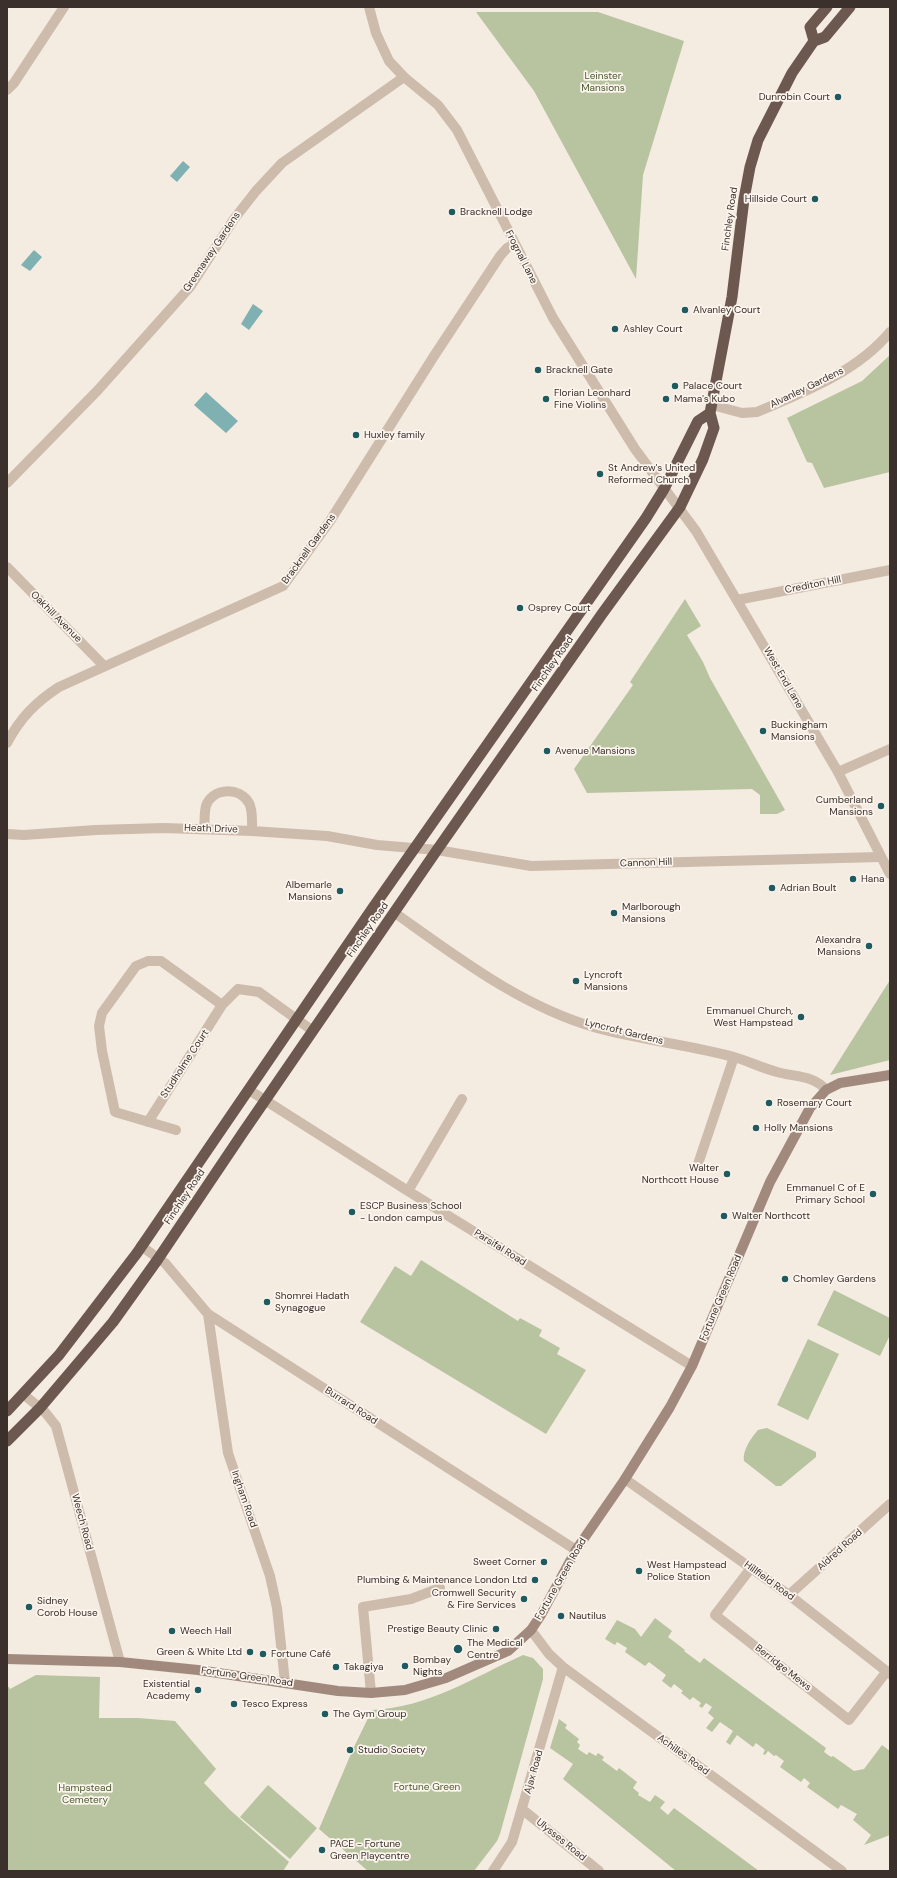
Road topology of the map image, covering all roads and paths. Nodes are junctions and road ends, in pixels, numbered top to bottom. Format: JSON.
{"nodes":[{"id":1,"x":64,"y":7,"type":"edge"},
{"id":2,"x":369,"y":7,"type":"edge"},
{"id":3,"x":827,"y":7,"type":"edge"},
{"id":4,"x":850,"y":7,"type":"edge"},
{"id":5,"x":814,"y":41,"type":"junction"},
{"id":6,"x":404,"y":78,"type":"junction"},
{"id":7,"x":7,"y":90,"type":"edge"},
{"id":8,"x":514,"y":244,"type":"junction"},
{"id":9,"x":890,"y":332,"type":"edge"},
{"id":10,"x":711,"y":409,"type":"junction"},
{"id":11,"x":7,"y":483,"type":"edge"},
{"id":12,"x":664,"y":489,"type":"junction"},
{"id":13,"x":680,"y":507,"type":"junction"},
{"id":14,"x":7,"y":567,"type":"edge"},
{"id":15,"x":890,"y":570,"type":"edge"},
{"id":16,"x":737,"y":600,"type":"junction"},
{"id":17,"x":104,"y":666,"type":"junction"},
{"id":18,"x":7,"y":743,"type":"edge"},
{"id":19,"x":890,"y":749,"type":"edge"},
{"id":20,"x":838,"y":772,"type":"junction"},
{"id":21,"x":204,"y":828,"type":"junction"},
{"id":22,"x":252,"y":831,"type":"junction"},
{"id":23,"x":7,"y":834,"type":"edge"},
{"id":24,"x":415,"y":849,"type":"junction"},
{"id":25,"x":437,"y":850,"type":"junction"},
{"id":26,"x":880,"y":857,"type":"junction"},
{"id":27,"x":890,"y":874,"type":"edge"},
{"id":28,"x":395,"y":913,"type":"junction"},
{"id":29,"x":222,"y":1006,"type":"junction"},
{"id":30,"x":297,"y":1020,"type":"junction"},
{"id":31,"x":313,"y":1032,"type":"junction"},
{"id":32,"x":734,"y":1057,"type":"junction"},
{"id":33,"x":890,"y":1074,"type":"edge"},
{"id":34,"x":250,"y":1090,"type":"junction"},
{"id":35,"x":826,"y":1090,"type":"junction"},
{"id":36,"x":265,"y":1100,"type":"junction"},
{"id":37,"x":462,"y":1100,"type":"dead end"},
{"id":38,"x":148,"y":1122,"type":"junction"},
{"id":39,"x":176,"y":1130,"type":"dead end"},
{"id":40,"x":697,"y":1167,"type":"dead end"},
{"id":41,"x":408,"y":1191,"type":"junction"},
{"id":42,"x":141,"y":1246,"type":"junction"},
{"id":43,"x":158,"y":1259,"type":"junction"},
{"id":44,"x":208,"y":1314,"type":"junction"},
{"id":45,"x":692,"y":1366,"type":"junction"},
{"id":46,"x":23,"y":1394,"type":"junction"},
{"id":47,"x":40,"y":1408,"type":"junction"},
{"id":48,"x":7,"y":1411,"type":"edge"},
{"id":49,"x":7,"y":1441,"type":"edge"},
{"id":50,"x":625,"y":1479,"type":"junction"},
{"id":51,"x":890,"y":1504,"type":"edge"},
{"id":52,"x":576,"y":1550,"type":"junction"},
{"id":53,"x":751,"y":1568,"type":"junction"},
{"id":54,"x":440,"y":1588,"type":"dead end"},
{"id":55,"x":789,"y":1595,"type":"junction"},
{"id":56,"x":531,"y":1630,"type":"junction"},
{"id":57,"x":7,"y":1659,"type":"edge"},
{"id":58,"x":120,"y":1662,"type":"junction"},
{"id":59,"x":563,"y":1667,"type":"junction"},
{"id":60,"x":888,"y":1672,"type":"edge"},
{"id":61,"x":285,"y":1682,"type":"junction"},
{"id":62,"x":371,"y":1694,"type":"junction"},
{"id":63,"x":523,"y":1810,"type":"junction"},
{"id":64,"x":493,"y":1871,"type":"edge"},
{"id":65,"x":599,"y":1871,"type":"edge"},
{"id":66,"x":842,"y":1871,"type":"edge"}],
"edges":[{"from":1,"to":7,"type":"street"},
{"from":2,"to":6,"type":"street","name":"Frognal Lane"},
{"from":3,"to":5,"type":"highway"},
{"from":4,"to":5,"type":"highway","name":"Finchley Road"},
{"from":5,"to":10,"type":"highway","name":"Finchley Road"},
{"from":6,"to":8,"type":"street","name":"Frognal Lane"},
{"from":6,"to":11,"type":"street","name":"Greenaway Gardens"},
{"from":8,"to":12,"type":"street","name":"Frognal Lane"},
{"from":8,"to":17,"type":"street","name":"Bracknell Gardens"},
{"from":9,"to":10,"type":"street","name":"Alvanley Gardens"},
{"from":10,"to":12,"type":"highway","name":"Finchley Road"},
{"from":10,"to":13,"type":"highway","name":"Finchley Road"},
{"from":12,"to":13,"type":"street","name":"West End Lane"},
{"from":12,"to":24,"type":"highway","name":"Finchley Road"},
{"from":13,"to":16,"type":"street","name":"West End Lane"},
{"from":13,"to":25,"type":"highway","name":"Finchley Road"},
{"from":14,"to":17,"type":"street","name":"Oakhill Avenue"},
{"from":15,"to":16,"type":"street","name":"Crediton Hill"},
{"from":16,"to":20,"type":"street","name":"West End Lane"},
{"from":17,"to":18,"type":"street","name":"Bracknell Gardens"},
{"from":19,"to":20,"type":"street"},
{"from":20,"to":26,"type":"street","name":"West End Lane"},
{"from":21,"to":22,"type":"street","name":"Heath Drive"},
{"from":21,"to":22,"type":"street"},
{"from":21,"to":23,"type":"street","name":"Heath Drive"},
{"from":22,"to":24,"type":"street","name":"Heath Drive"},
{"from":24,"to":25,"type":"street","name":"Cannon Hill"},
{"from":24,"to":30,"type":"highway","name":"Finchley Road"},
{"from":25,"to":26,"type":"street","name":"Cannon Hill"},
{"from":25,"to":28,"type":"highway","name":"Finchley Road"},
{"from":26,"to":27,"type":"street","name":"West End Lane"},
{"from":28,"to":31,"type":"highway","name":"Finchley Road"},
{"from":28,"to":32,"type":"street","name":"Lyncroft Gardens"},
{"from":29,"to":30,"type":"street","name":"Studholme Court"},
{"from":29,"to":38,"type":"street","name":"Studholme Court"},
{"from":29,"to":38,"type":"street"},
{"from":30,"to":31,"type":"street","name":"Studholme Court"},
{"from":30,"to":34,"type":"highway","name":"Finchley Road"},
{"from":31,"to":36,"type":"highway","name":"Finchley Road"},
{"from":32,"to":35,"type":"street","name":"Lyncroft Gardens"},
{"from":32,"to":40,"type":"street"},
{"from":33,"to":35,"type":"main road","name":"Fortune Green Road"},
{"from":34,"to":36,"type":"street","name":"Parsifal Road"},
{"from":34,"to":42,"type":"highway","name":"Finchley Road"},
{"from":35,"to":45,"type":"main road","name":"Fortune Green Road"},
{"from":36,"to":41,"type":"street","name":"Parsifal Road"},
{"from":36,"to":43,"type":"highway","name":"Finchley Road"},
{"from":37,"to":41,"type":"street"},
{"from":38,"to":39,"type":"street"},
{"from":41,"to":45,"type":"street","name":"Parsifal Road"},
{"from":42,"to":43,"type":"street","name":"Burrard Road"},
{"from":42,"to":46,"type":"highway","name":"Finchley Road"},
{"from":43,"to":44,"type":"street","name":"Burrard Road"},
{"from":43,"to":47,"type":"highway","name":"Finchley Road"},
{"from":44,"to":52,"type":"street","name":"Burrard Road"},
{"from":44,"to":61,"type":"street","name":"Ingham Road"},
{"from":45,"to":50,"type":"main road","name":"Fortune Green Road"},
{"from":46,"to":47,"type":"street","name":"Weech Road"},
{"from":46,"to":48,"type":"highway","name":"Finchley Road"},
{"from":47,"to":49,"type":"highway","name":"Finchley Road"},
{"from":47,"to":58,"type":"street","name":"Weech Road"},
{"from":50,"to":52,"type":"main road","name":"Fortune Green Road"},
{"from":50,"to":53,"type":"street","name":"Hillfield Road"},
{"from":51,"to":55,"type":"street","name":"Aldred Road"},
{"from":52,"to":56,"type":"main road","name":"Fortune Green Road"},
{"from":53,"to":55,"type":"street","name":"Hillfield Road"},
{"from":53,"to":60,"type":"street","name":"Berridge Mews"},
{"from":54,"to":62,"type":"street"},
{"from":55,"to":60,"type":"street","name":"Hillfield Road"},
{"from":56,"to":59,"type":"street","name":"Achilles Road"},
{"from":56,"to":62,"type":"main road","name":"Fortune Green Road"},
{"from":57,"to":58,"type":"main road","name":"Fortune Green Road"},
{"from":58,"to":61,"type":"main road","name":"Fortune Green Road"},
{"from":59,"to":63,"type":"street","name":"Ajax Road"},
{"from":59,"to":66,"type":"street","name":"Achilles Road"},
{"from":61,"to":62,"type":"main road","name":"Fortune Green Road"},
{"from":63,"to":64,"type":"street","name":"Ajax Road"},
{"from":63,"to":65,"type":"street","name":"Ulysses Road"}]}
